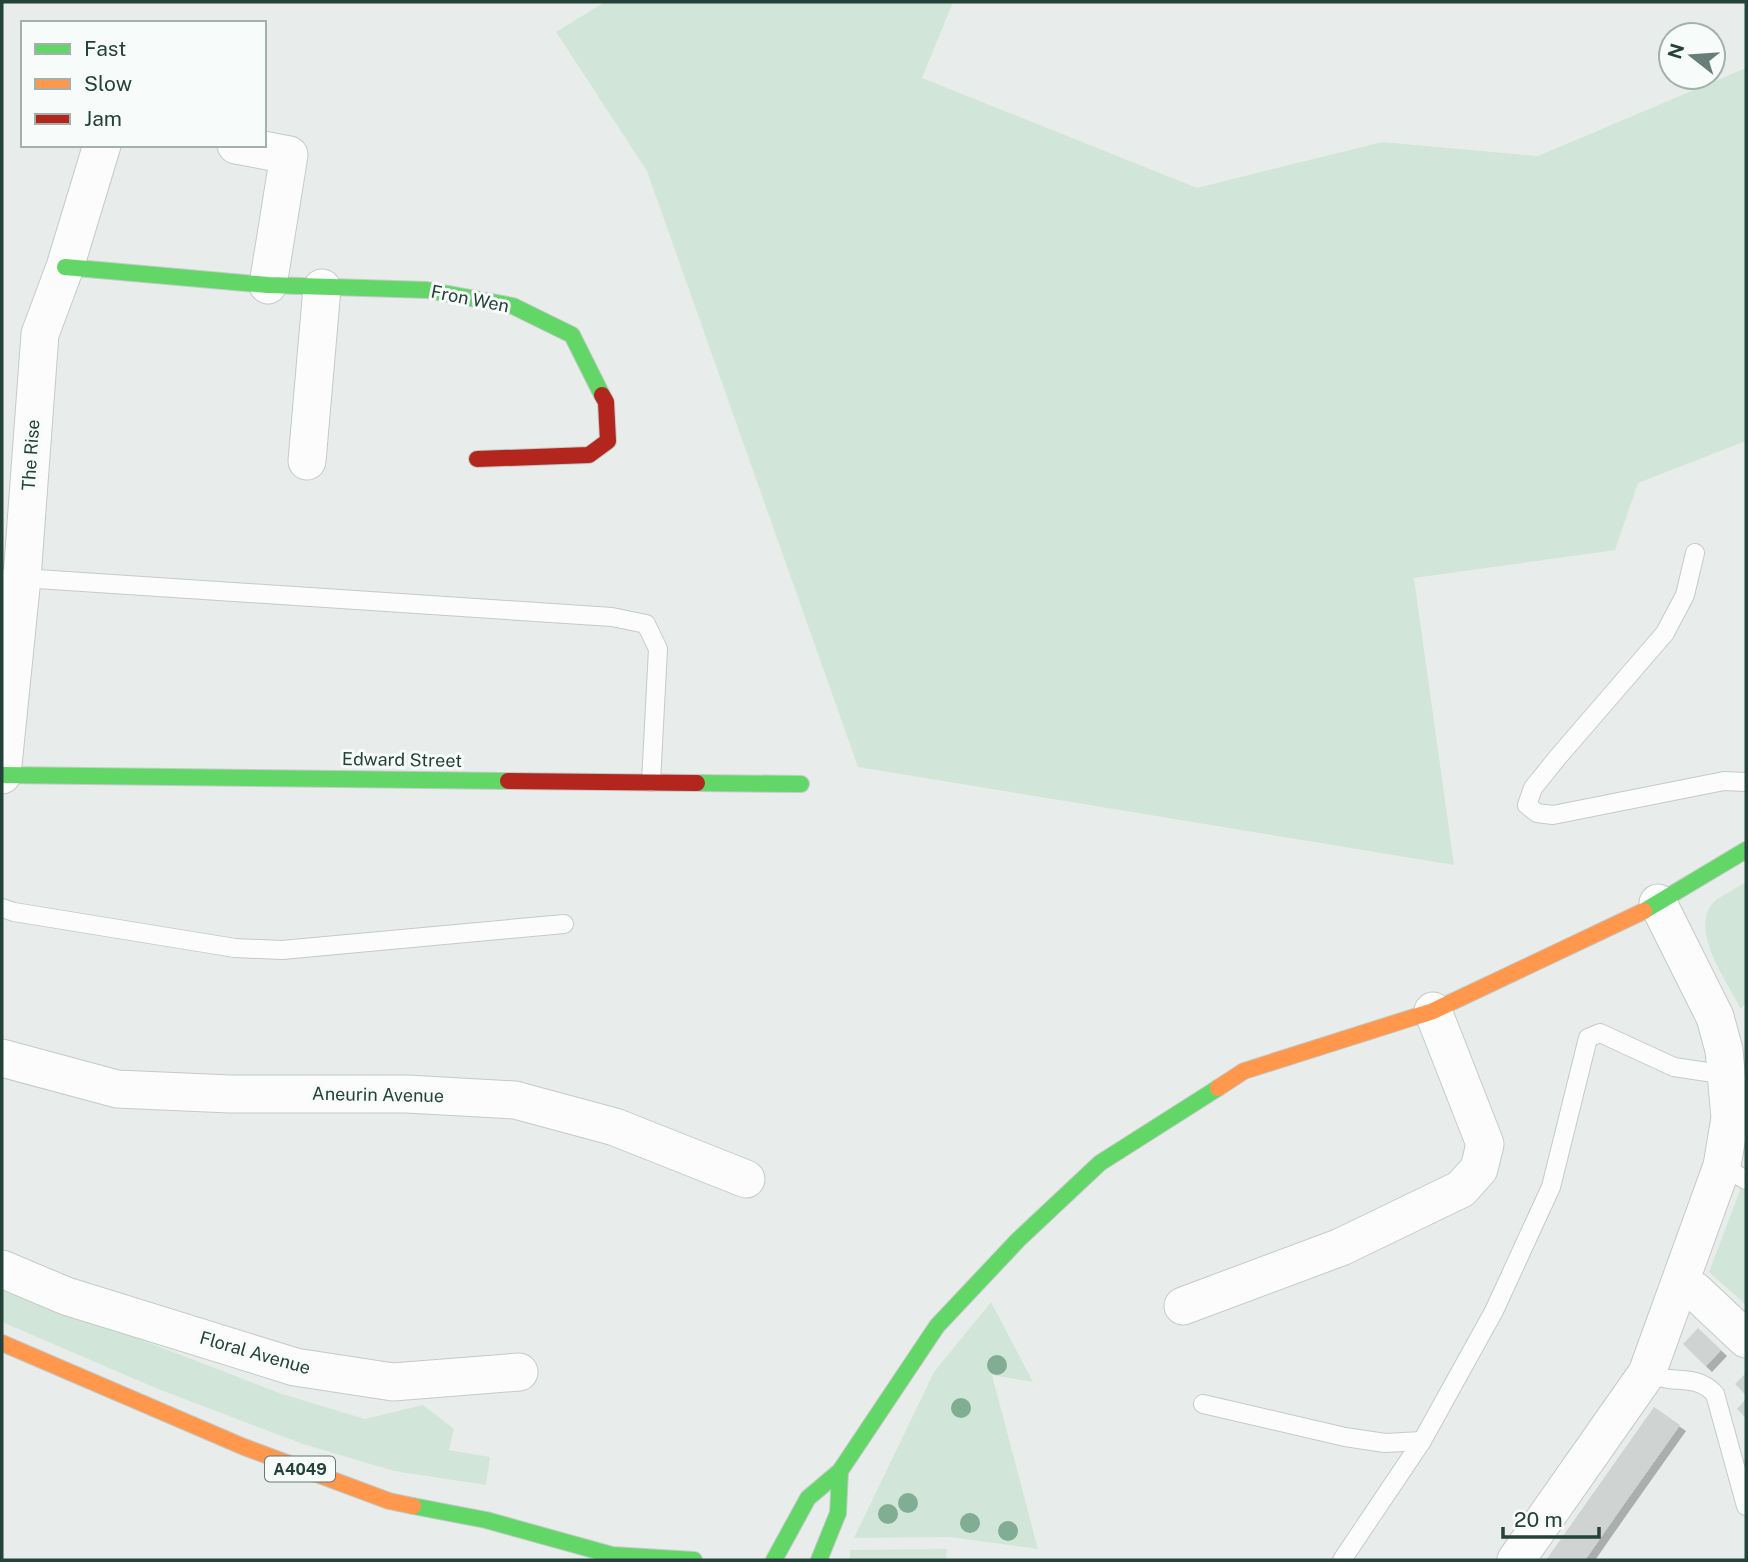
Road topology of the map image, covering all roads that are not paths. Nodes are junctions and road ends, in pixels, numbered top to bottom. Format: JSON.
{"nodes":[{"id":1,"x":101,"y":147,"type":"edge"},
{"id":2,"x":247,"y":147,"type":"edge"},
{"id":3,"x":65,"y":267,"type":"junction"},
{"id":4,"x":268,"y":285,"type":"junction"},
{"id":5,"x":322,"y":288,"type":"junction"},
{"id":6,"x":477,"y":459,"type":"dead end"},
{"id":7,"x":307,"y":461,"type":"dead end"},
{"id":8,"x":1695,"y":553,"type":"dead end"},
{"id":9,"x":12,"y":579,"type":"edge"},
{"id":10,"x":2,"y":775,"type":"edge"},
{"id":11,"x":652,"y":782,"type":"junction"},
{"id":12,"x":1746,"y":782,"type":"edge"},
{"id":13,"x":801,"y":784,"type":"dead end"},
{"id":14,"x":1746,"y":850,"type":"edge"},
{"id":15,"x":1658,"y":903,"type":"junction"},
{"id":16,"x":2,"y":908,"type":"edge"},
{"id":17,"x":565,"y":925,"type":"dead end"},
{"id":18,"x":1433,"y":1011,"type":"junction"},
{"id":19,"x":1733,"y":1057,"type":"edge"},
{"id":20,"x":2,"y":1058,"type":"edge"},
{"id":21,"x":1734,"y":1173,"type":"edge"},
{"id":22,"x":746,"y":1179,"type":"dead end"},
{"id":23,"x":2,"y":1269,"type":"edge"},
{"id":24,"x":1679,"y":1285,"type":"junction"},
{"id":25,"x":1183,"y":1306,"type":"dead end"},
{"id":26,"x":1746,"y":1339,"type":"edge"},
{"id":27,"x":2,"y":1343,"type":"edge"},
{"id":28,"x":519,"y":1372,"type":"dead end"},
{"id":29,"x":1647,"y":1373,"type":"junction"},
{"id":30,"x":1203,"y":1404,"type":"dead end"},
{"id":31,"x":1422,"y":1441,"type":"junction"},
{"id":32,"x":841,"y":1471,"type":"junction"},
{"id":33,"x":1746,"y":1506,"type":"edge"},
{"id":34,"x":617,"y":1558,"type":"edge"},
{"id":35,"x":694,"y":1560,"type":"edge"},
{"id":36,"x":774,"y":1560,"type":"edge"},
{"id":37,"x":819,"y":1560,"type":"edge"},
{"id":38,"x":1342,"y":1560,"type":"edge"},
{"id":39,"x":1516,"y":1560,"type":"edge"}],
"edges":[{"from":1,"to":3,"type":"street","name":"The Rise"},
{"from":2,"to":4,"type":"street"},
{"from":3,"to":4,"type":"main road","name":"Fron Wen"},
{"from":3,"to":9,"type":"street","name":"The Rise"},
{"from":4,"to":5,"type":"main road","name":"Fron Wen"},
{"from":5,"to":6,"type":"main road","name":"Fron Wen"},
{"from":5,"to":7,"type":"street"},
{"from":8,"to":12,"type":"lane"},
{"from":9,"to":10,"type":"street","name":"The Rise"},
{"from":9,"to":11,"type":"lane"},
{"from":10,"to":11,"type":"main road","name":"Edward Street"},
{"from":11,"to":13,"type":"main road","name":"Edward Street"},
{"from":14,"to":15,"type":"main road"},
{"from":15,"to":18,"type":"main road"},
{"from":15,"to":19,"type":"street"},
{"from":16,"to":17,"type":"lane"},
{"from":18,"to":25,"type":"street"},
{"from":18,"to":32,"type":"main road"},
{"from":19,"to":21,"type":"street"},
{"from":19,"to":31,"type":"lane"},
{"from":20,"to":22,"type":"street","name":"Aneurin Avenue"},
{"from":21,"to":24,"type":"street"},
{"from":23,"to":28,"type":"street","name":"Floral Avenue"},
{"from":24,"to":26,"type":"street"},
{"from":24,"to":29,"type":"street"},
{"from":27,"to":34,"type":"main road","number":"A4049"},
{"from":29,"to":33,"type":"lane"},
{"from":29,"to":39,"type":"street"},
{"from":30,"to":31,"type":"lane"},
{"from":31,"to":38,"type":"lane"},
{"from":32,"to":36,"type":"main road"},
{"from":32,"to":37,"type":"main road"},
{"from":34,"to":35,"type":"main road","number":"A4049"}]}
